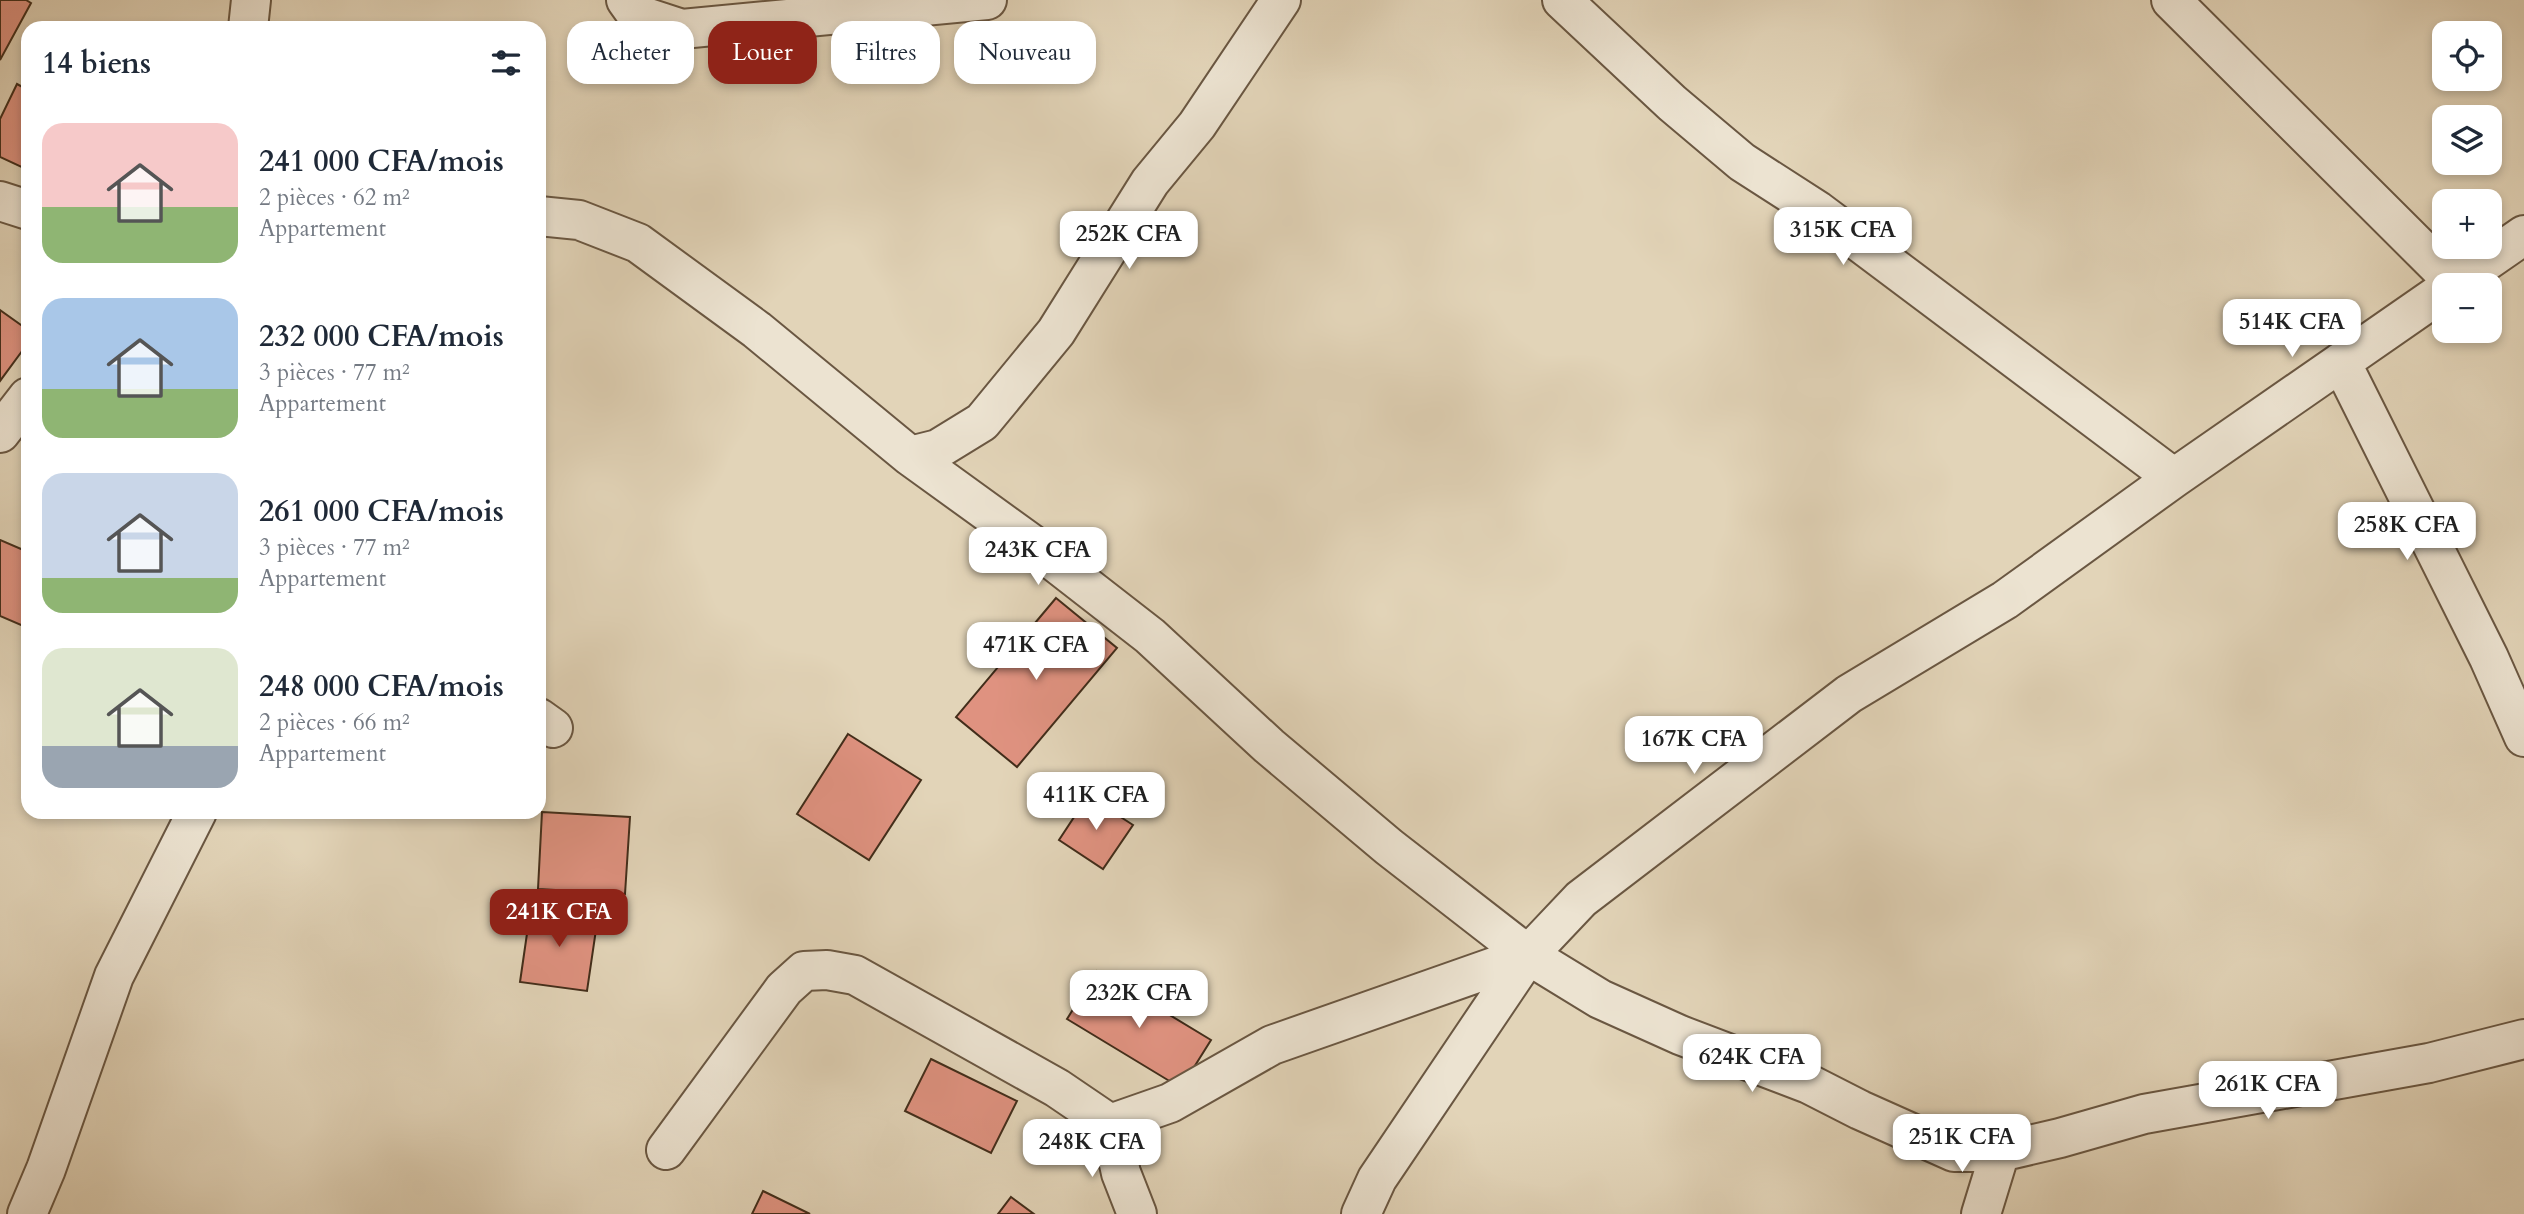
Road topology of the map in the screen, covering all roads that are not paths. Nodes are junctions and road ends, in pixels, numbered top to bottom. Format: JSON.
{"nodes":[{"id":1,"x":251,"y":0,"type":"edge"},
{"id":2,"x":626,"y":0,"type":"edge"},
{"id":3,"x":987,"y":0,"type":"edge"},
{"id":4,"x":1281,"y":0,"type":"edge"},
{"id":5,"x":1562,"y":0,"type":"edge"},
{"id":6,"x":2171,"y":0,"type":"edge"},
{"id":7,"x":249,"y":21,"type":"edge"},
{"id":8,"x":0,"y":201,"type":"edge"},
{"id":9,"x":21,"y":208,"type":"edge"},
{"id":10,"x":546,"y":217,"type":"edge"},
{"id":11,"x":2524,"y":235,"type":"edge"},
{"id":12,"x":2438,"y":273,"type":"edge"},
{"id":13,"x":2470,"y":273,"type":"edge"},
{"id":14,"x":2432,"y":299,"type":"edge"},
{"id":15,"x":2341,"y":362,"type":"junction"},
{"id":16,"x":21,"y":406,"type":"edge"},
{"id":17,"x":0,"y":433,"type":"edge"},
{"id":18,"x":910,"y":456,"type":"junction"},
{"id":19,"x":2174,"y":478,"type":"junction"},
{"id":20,"x":2524,"y":737,"type":"edge"},
{"id":21,"x":193,"y":819,"type":"edge"},
{"id":22,"x":1528,"y":955,"type":"junction"},
{"id":23,"x":2524,"y":1039,"type":"edge"},
{"id":24,"x":1110,"y":1125,"type":"junction"},
{"id":25,"x":666,"y":1150,"type":"dead end"},
{"id":26,"x":2000,"y":1152,"type":"junction"},
{"id":27,"x":27,"y":1214,"type":"edge"},
{"id":28,"x":1137,"y":1214,"type":"edge"},
{"id":29,"x":1361,"y":1214,"type":"edge"},
{"id":30,"x":1980,"y":1214,"type":"edge"}],
"edges":[{"from":1,"to":7,"type":"street"},
{"from":2,"to":3,"type":"street"},
{"from":4,"to":18,"type":"street"},
{"from":5,"to":19,"type":"street"},
{"from":6,"to":12,"type":"street"},
{"from":8,"to":9,"type":"street"},
{"from":10,"to":18,"type":"street"},
{"from":11,"to":13,"type":"street"},
{"from":14,"to":15,"type":"street"},
{"from":15,"to":19,"type":"street"},
{"from":15,"to":20,"type":"street"},
{"from":16,"to":17,"type":"street"},
{"from":18,"to":22,"type":"street"},
{"from":19,"to":22,"type":"street"},
{"from":21,"to":27,"type":"street"},
{"from":22,"to":24,"type":"street"},
{"from":22,"to":26,"type":"street"},
{"from":22,"to":29,"type":"street"},
{"from":23,"to":26,"type":"street"},
{"from":24,"to":25,"type":"street"},
{"from":24,"to":28,"type":"street"},
{"from":26,"to":30,"type":"street"}]}
